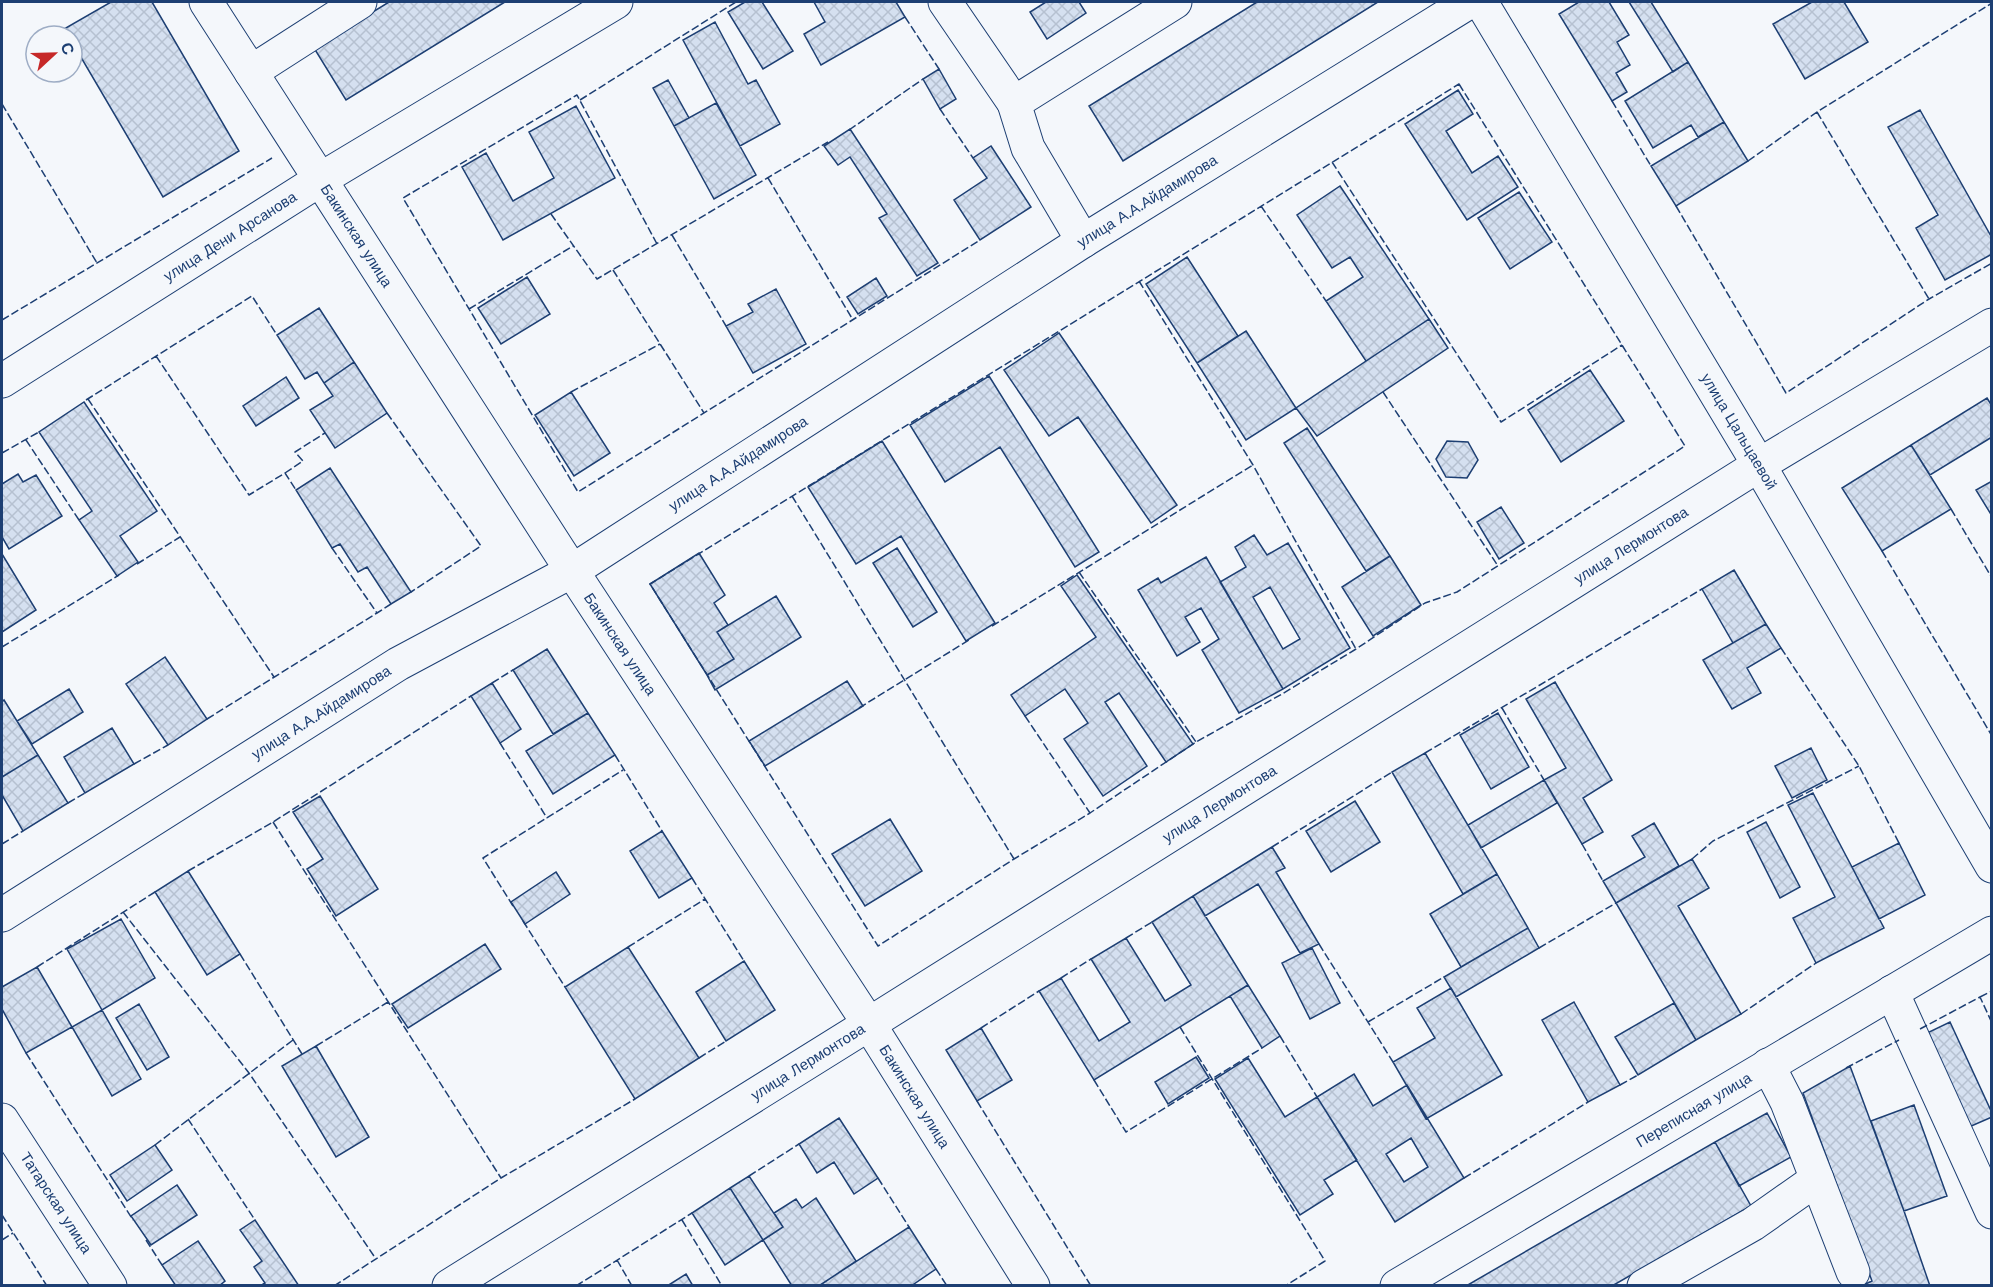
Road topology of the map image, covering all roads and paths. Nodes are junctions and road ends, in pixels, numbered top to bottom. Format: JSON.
{"nodes":[{"id":1,"x":206,"y":2,"type":"edge"},
{"id":2,"x":360,"y":2,"type":"edge"},
{"id":3,"x":616,"y":2,"type":"edge"},
{"id":4,"x":945,"y":2,"type":"edge"},
{"id":5,"x":1175,"y":2,"type":"edge"},
{"id":6,"x":1468,"y":2,"type":"edge"},
{"id":7,"x":1481,"y":2,"type":"edge"},
{"id":8,"x":251,"y":72,"type":"junction"},
{"id":9,"x":1014,"y":103,"type":"junction"},
{"id":10,"x":321,"y":179,"type":"junction"},
{"id":11,"x":1083,"y":241,"type":"junction"},
{"id":12,"x":1992,"y":325,"type":"edge"},
{"id":13,"x":2,"y":381,"type":"edge"},
{"id":14,"x":1759,"y":465,"type":"junction"},
{"id":15,"x":572,"y":571,"type":"junction"},
{"id":16,"x":1992,"y":866,"type":"edge"},
{"id":17,"x":2,"y":915,"type":"edge"},
{"id":18,"x":1992,"y":933,"type":"edge"},
{"id":19,"x":1892,"y":992,"type":"junction"},
{"id":20,"x":869,"y":1024,"type":"junction"},
{"id":21,"x":1768,"y":1065,"type":"junction"},
{"id":22,"x":2,"y":1120,"type":"edge"},
{"id":23,"x":1817,"y":1179,"type":"junction"},
{"id":24,"x":1992,"y":1212,"type":"edge"},
{"id":25,"x":1853,"y":1272,"type":"dead end"},
{"id":26,"x":110,"y":1286,"type":"edge"},
{"id":27,"x":449,"y":1286,"type":"edge"},
{"id":28,"x":1033,"y":1286,"type":"edge"},
{"id":29,"x":1397,"y":1286,"type":"edge"},
{"id":30,"x":1644,"y":1286,"type":"edge"}],
"edges":[{"from":1,"to":8,"type":"street","name":"Бакинская улица"},
{"from":2,"to":8,"type":"street"},
{"from":3,"to":10,"type":"street","name":"улица Дени Арсанова"},
{"from":4,"to":9,"type":"street"},
{"from":5,"to":9,"type":"street"},
{"from":6,"to":11,"type":"street","name":"улица А.А.Айдамирова"},
{"from":7,"to":14,"type":"street","name":"улица Цальцаевой"},
{"from":8,"to":10,"type":"street","name":"Бакинская улица"},
{"from":9,"to":11,"type":"street"},
{"from":10,"to":13,"type":"street","name":"улица Дени Арсанова"},
{"from":10,"to":15,"type":"street","name":"Бакинская улица"},
{"from":11,"to":15,"type":"street","name":"улица А.А.Айдамирова"},
{"from":12,"to":14,"type":"street","name":"улица Лермонтова"},
{"from":14,"to":16,"type":"street","name":"улица Цальцаевой"},
{"from":14,"to":20,"type":"street","name":"улица Лермонтова"},
{"from":15,"to":17,"type":"street","name":"улица А.А.Айдамирова"},
{"from":15,"to":20,"type":"street","name":"Бакинская улица"},
{"from":18,"to":19,"type":"street","name":"Переписная улица"},
{"from":19,"to":21,"type":"street","name":"Переписная улица"},
{"from":19,"to":24,"type":"street"},
{"from":20,"to":27,"type":"street","name":"улица Лермонтова"},
{"from":20,"to":28,"type":"street","name":"Бакинская улица"},
{"from":21,"to":23,"type":"street"},
{"from":21,"to":29,"type":"street","name":"Переписная улица"},
{"from":22,"to":26,"type":"street","name":"Татарская улица"},
{"from":23,"to":25,"type":"street"},
{"from":23,"to":30,"type":"street"}]}
